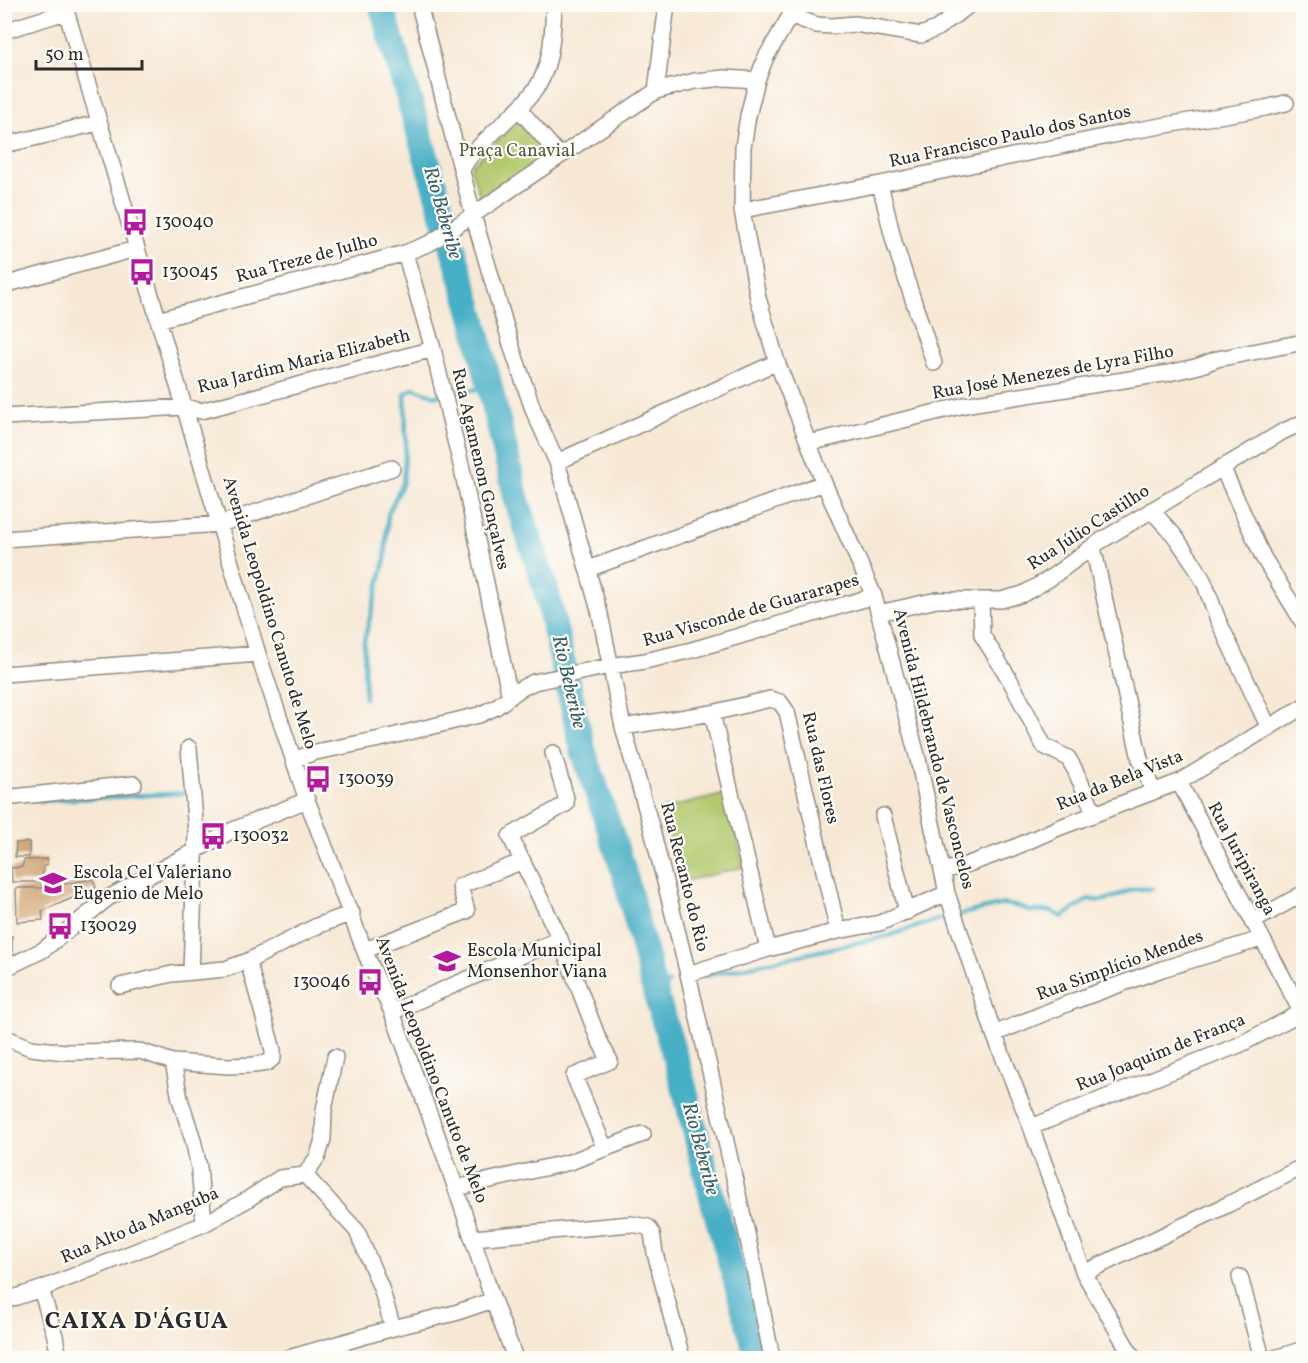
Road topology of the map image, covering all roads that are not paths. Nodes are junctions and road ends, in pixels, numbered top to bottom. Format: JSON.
{"nodes":[{"id":1,"x":419,"y":4,"type":"edge"},
{"id":2,"x":554,"y":4,"type":"edge"},
{"id":3,"x":667,"y":4,"type":"edge"},
{"id":4,"x":971,"y":4,"type":"edge"},
{"id":5,"x":65,"y":8,"type":"edge"},
{"id":6,"x":793,"y":10,"type":"edge"},
{"id":7,"x":4,"y":31,"type":"edge"},
{"id":8,"x":758,"y":80,"type":"junction"},
{"id":9,"x":656,"y":91,"type":"junction"},
{"id":10,"x":1286,"y":103,"type":"dead end"},
{"id":11,"x":519,"y":110,"type":"junction"},
{"id":12,"x":98,"y":123,"type":"junction"},
{"id":13,"x":4,"y":145,"type":"edge"},
{"id":14,"x":560,"y":155,"type":"junction"},
{"id":15,"x":462,"y":172,"type":"junction"},
{"id":16,"x":880,"y":184,"type":"junction"},
{"id":17,"x":742,"y":210,"type":"junction"},
{"id":18,"x":473,"y":215,"type":"junction"},
{"id":19,"x":135,"y":249,"type":"junction"},
{"id":20,"x":405,"y":253,"type":"junction"},
{"id":21,"x":4,"y":285,"type":"edge"},
{"id":22,"x":158,"y":320,"type":"junction"},
{"id":23,"x":1304,"y":342,"type":"edge"},
{"id":24,"x":433,"y":349,"type":"junction"},
{"id":25,"x":777,"y":362,"type":"junction"},
{"id":26,"x":934,"y":363,"type":"dead end"},
{"id":27,"x":185,"y":407,"type":"junction"},
{"id":28,"x":4,"y":417,"type":"edge"},
{"id":29,"x":1303,"y":424,"type":"edge"},
{"id":30,"x":809,"y":443,"type":"junction"},
{"id":31,"x":557,"y":462,"type":"junction"},
{"id":32,"x":1222,"y":467,"type":"junction"},
{"id":33,"x":392,"y":468,"type":"dead end"},
{"id":34,"x":824,"y":483,"type":"junction"},
{"id":35,"x":1151,"y":510,"type":"junction"},
{"id":36,"x":220,"y":524,"type":"junction"},
{"id":37,"x":4,"y":539,"type":"edge"},
{"id":38,"x":1093,"y":547,"type":"junction"},
{"id":39,"x":588,"y":570,"type":"junction"},
{"id":40,"x":874,"y":596,"type":"junction"},
{"id":41,"x":981,"y":600,"type":"junction"},
{"id":42,"x":879,"y":613,"type":"junction"},
{"id":43,"x":1304,"y":624,"type":"edge"},
{"id":44,"x":258,"y":654,"type":"junction"},
{"id":45,"x":610,"y":666,"type":"junction"},
{"id":46,"x":4,"y":674,"type":"edge"},
{"id":47,"x":510,"y":697,"type":"junction"},
{"id":48,"x":1304,"y":706,"type":"edge"},
{"id":49,"x":712,"y":713,"type":"junction"},
{"id":50,"x":624,"y":727,"type":"junction"},
{"id":51,"x":1269,"y":728,"type":"junction"},
{"id":52,"x":189,"y":748,"type":"dead end"},
{"id":53,"x":553,"y":753,"type":"dead end"},
{"id":54,"x":295,"y":759,"type":"junction"},
{"id":55,"x":1179,"y":782,"type":"junction"},
{"id":56,"x":134,"y":784,"type":"dead end"},
{"id":57,"x":1154,"y":791,"type":"junction"},
{"id":58,"x":4,"y":798,"type":"edge"},
{"id":59,"x":307,"y":800,"type":"junction"},
{"id":60,"x":1095,"y":814,"type":"junction"},
{"id":61,"x":884,"y":816,"type":"dead end"},
{"id":62,"x":195,"y":851,"type":"junction"},
{"id":63,"x":523,"y":861,"type":"junction"},
{"id":64,"x":942,"y":871,"type":"junction"},
{"id":65,"x":1304,"y":893,"type":"edge"},
{"id":66,"x":949,"y":899,"type":"junction"},
{"id":67,"x":907,"y":912,"type":"junction"},
{"id":68,"x":352,"y":914,"type":"junction"},
{"id":69,"x":1252,"y":922,"type":"junction"},
{"id":70,"x":838,"y":931,"type":"junction"},
{"id":71,"x":560,"y":939,"type":"junction"},
{"id":72,"x":1261,"y":939,"type":"junction"},
{"id":73,"x":365,"y":950,"type":"junction"},
{"id":74,"x":768,"y":950,"type":"junction"},
{"id":75,"x":248,"y":961,"type":"junction"},
{"id":76,"x":4,"y":969,"type":"edge"},
{"id":77,"x":192,"y":972,"type":"junction"},
{"id":78,"x":688,"y":974,"type":"junction"},
{"id":79,"x":120,"y":986,"type":"dead end"},
{"id":80,"x":392,"y":1012,"type":"junction"},
{"id":81,"x":1303,"y":1014,"type":"edge"},
{"id":82,"x":994,"y":1034,"type":"junction"},
{"id":83,"x":4,"y":1037,"type":"edge"},
{"id":84,"x":334,"y":1057,"type":"dead end"},
{"id":85,"x":173,"y":1062,"type":"junction"},
{"id":86,"x":1031,"y":1127,"type":"junction"},
{"id":87,"x":643,"y":1134,"type":"dead end"},
{"id":88,"x":604,"y":1149,"type":"junction"},
{"id":89,"x":1304,"y":1166,"type":"edge"},
{"id":90,"x":305,"y":1175,"type":"junction"},
{"id":91,"x":456,"y":1188,"type":"junction"},
{"id":92,"x":204,"y":1224,"type":"junction"},
{"id":93,"x":473,"y":1238,"type":"junction"},
{"id":94,"x":1084,"y":1273,"type":"junction"},
{"id":95,"x":1240,"y":1277,"type":"dead end"},
{"id":96,"x":41,"y":1289,"type":"junction"},
{"id":97,"x":493,"y":1300,"type":"junction"},
{"id":98,"x":4,"y":1301,"type":"edge"},
{"id":99,"x":393,"y":1328,"type":"junction"},
{"id":100,"x":1304,"y":1350,"type":"edge"},
{"id":101,"x":59,"y":1359,"type":"edge"},
{"id":102,"x":289,"y":1359,"type":"edge"},
{"id":103,"x":515,"y":1359,"type":"edge"},
{"id":104,"x":682,"y":1359,"type":"edge"},
{"id":105,"x":772,"y":1359,"type":"edge"},
{"id":106,"x":1133,"y":1359,"type":"edge"},
{"id":107,"x":1262,"y":1359,"type":"edge"},
{"id":108,"x":1275,"y":1359,"type":"edge"}],
"edges":[{"from":1,"to":15,"type":"street","name":"Rua Recanto do Rio"},
{"from":2,"to":11,"type":"street"},
{"from":3,"to":9,"type":"street"},
{"from":4,"to":6,"type":"street"},
{"from":5,"to":7,"type":"street"},
{"from":5,"to":12,"type":"street","name":"Avenida Leopoldino Canuto de Melo"},
{"from":6,"to":8,"type":"street","name":"Avenida Hildebrando de Vasconcelos"},
{"from":8,"to":9,"type":"street","name":"Rua Treze de Julho"},
{"from":8,"to":17,"type":"street","name":"Avenida Hildebrando de Vasconcelos"},
{"from":9,"to":14,"type":"street","name":"Rua Treze de Julho"},
{"from":10,"to":16,"type":"street","name":"Rua Francisco Paulo dos Santos"},
{"from":11,"to":14,"type":"street"},
{"from":11,"to":15,"type":"street"},
{"from":12,"to":13,"type":"street"},
{"from":12,"to":19,"type":"street","name":"Avenida Leopoldino Canuto de Melo"},
{"from":14,"to":18,"type":"street","name":"Rua Treze de Julho"},
{"from":15,"to":18,"type":"street","name":"Rua Recanto do Rio"},
{"from":16,"to":17,"type":"street","name":"Rua Francisco Paulo dos Santos"},
{"from":16,"to":26,"type":"street"},
{"from":17,"to":25,"type":"street","name":"Avenida Hildebrando de Vasconcelos"},
{"from":18,"to":20,"type":"street","name":"Rua Treze de Julho"},
{"from":18,"to":31,"type":"street","name":"Rua Recanto do Rio"},
{"from":19,"to":21,"type":"street"},
{"from":19,"to":22,"type":"street","name":"Avenida Leopoldino Canuto de Melo"},
{"from":20,"to":22,"type":"street","name":"Rua Treze de Julho"},
{"from":20,"to":24,"type":"street","name":"Rua Agamenon Gonçalves"},
{"from":22,"to":27,"type":"street","name":"Avenida Leopoldino Canuto de Melo"},
{"from":23,"to":30,"type":"street","name":"Rua José Menezes de Lyra Filho"},
{"from":24,"to":27,"type":"street","name":"Rua Jardim Maria Elizabeth"},
{"from":24,"to":47,"type":"street","name":"Rua Agamenon Gonçalves"},
{"from":25,"to":30,"type":"street","name":"Avenida Hildebrando de Vasconcelos"},
{"from":25,"to":31,"type":"street"},
{"from":27,"to":28,"type":"street","name":"Rua Jardim Maria Elizabeth"},
{"from":27,"to":36,"type":"street","name":"Avenida Leopoldino Canuto de Melo"},
{"from":29,"to":32,"type":"street","name":"Rua Júlio Castilho"},
{"from":30,"to":34,"type":"street","name":"Avenida Hildebrando de Vasconcelos"},
{"from":31,"to":39,"type":"street","name":"Rua Recanto do Rio"},
{"from":32,"to":35,"type":"street","name":"Rua Júlio Castilho"},
{"from":32,"to":43,"type":"street"},
{"from":33,"to":36,"type":"street"},
{"from":34,"to":39,"type":"street"},
{"from":34,"to":40,"type":"street","name":"Avenida Hildebrando de Vasconcelos"},
{"from":35,"to":38,"type":"street","name":"Rua Júlio Castilho"},
{"from":35,"to":51,"type":"street"},
{"from":36,"to":37,"type":"street"},
{"from":36,"to":44,"type":"street","name":"Avenida Leopoldino Canuto de Melo"},
{"from":38,"to":41,"type":"street","name":"Rua Júlio Castilho"},
{"from":38,"to":57,"type":"street"},
{"from":39,"to":45,"type":"street","name":"Rua Recanto do Rio"},
{"from":40,"to":42,"type":"street","name":"Avenida Hildebrando de Vasconcelos"},
{"from":40,"to":45,"type":"street","name":"Rua Visconde de Guararapes"},
{"from":41,"to":42,"type":"street","name":"Rua Júlio Castilho"},
{"from":41,"to":60,"type":"street"},
{"from":42,"to":64,"type":"street","name":"Avenida Hildebrando de Vasconcelos"},
{"from":44,"to":46,"type":"street"},
{"from":44,"to":54,"type":"street","name":"Avenida Leopoldino Canuto de Melo"},
{"from":45,"to":47,"type":"street","name":"Rua Visconde de Guararapes"},
{"from":45,"to":50,"type":"street","name":"Rua Recanto do Rio"},
{"from":47,"to":54,"type":"street","name":"Rua Visconde de Guararapes"},
{"from":48,"to":51,"type":"street","name":"Rua da Bela Vista"},
{"from":49,"to":50,"type":"street","name":"Rua das Flores"},
{"from":49,"to":70,"type":"street","name":"Rua das Flores"},
{"from":49,"to":74,"type":"street"},
{"from":50,"to":78,"type":"street","name":"Rua Recanto do Rio"},
{"from":51,"to":55,"type":"street","name":"Rua da Bela Vista"},
{"from":52,"to":62,"type":"street"},
{"from":53,"to":63,"type":"street"},
{"from":54,"to":59,"type":"street","name":"Avenida Leopoldino Canuto de Melo"},
{"from":55,"to":57,"type":"street","name":"Rua da Bela Vista"},
{"from":55,"to":69,"type":"street","name":"Rua Juripiranga"},
{"from":56,"to":58,"type":"street"},
{"from":57,"to":60,"type":"street","name":"Rua da Bela Vista"},
{"from":59,"to":62,"type":"street"},
{"from":59,"to":68,"type":"street","name":"Avenida Leopoldino Canuto de Melo"},
{"from":60,"to":64,"type":"street","name":"Rua da Bela Vista"},
{"from":61,"to":67,"type":"street"},
{"from":62,"to":76,"type":"street"},
{"from":62,"to":77,"type":"street"},
{"from":63,"to":71,"type":"street"},
{"from":63,"to":73,"type":"street"},
{"from":64,"to":66,"type":"street","name":"Avenida Hildebrando de Vasconcelos"},
{"from":65,"to":69,"type":"street"},
{"from":66,"to":67,"type":"street","name":"Rua Recanto do Rio"},
{"from":66,"to":82,"type":"street","name":"Avenida Hildebrando de Vasconcelos"},
{"from":67,"to":70,"type":"street","name":"Rua Recanto do Rio"},
{"from":68,"to":73,"type":"street","name":"Avenida Leopoldino Canuto de Melo"},
{"from":68,"to":75,"type":"street"},
{"from":69,"to":72,"type":"street","name":"Rua Juripiranga"},
{"from":70,"to":74,"type":"street","name":"Rua Recanto do Rio"},
{"from":71,"to":80,"type":"street"},
{"from":71,"to":88,"type":"street"},
{"from":72,"to":81,"type":"street","name":"Rua Juripiranga"},
{"from":72,"to":82,"type":"street","name":"Rua Simplício Mendes"},
{"from":73,"to":80,"type":"street","name":"Avenida Leopoldino Canuto de Melo"},
{"from":74,"to":78,"type":"street","name":"Rua Recanto do Rio"},
{"from":75,"to":77,"type":"street"},
{"from":75,"to":85,"type":"street"},
{"from":77,"to":79,"type":"street"},
{"from":78,"to":105,"type":"street"},
{"from":80,"to":91,"type":"street","name":"Avenida Leopoldino Canuto de Melo"},
{"from":81,"to":86,"type":"street","name":"Rua Joaquim de França"},
{"from":82,"to":86,"type":"street","name":"Avenida Hildebrando de Vasconcelos"},
{"from":83,"to":85,"type":"street"},
{"from":84,"to":90,"type":"street"},
{"from":85,"to":92,"type":"street"},
{"from":86,"to":94,"type":"street","name":"Avenida Hildebrando de Vasconcelos"},
{"from":87,"to":88,"type":"street"},
{"from":88,"to":91,"type":"street"},
{"from":89,"to":94,"type":"street"},
{"from":90,"to":92,"type":"street","name":"Rua Alto da Manguba"},
{"from":90,"to":99,"type":"street"},
{"from":91,"to":93,"type":"street","name":"Avenida Leopoldino Canuto de Melo"},
{"from":92,"to":96,"type":"street","name":"Rua Alto da Manguba"},
{"from":93,"to":97,"type":"street","name":"Avenida Leopoldino Canuto de Melo"},
{"from":93,"to":104,"type":"street"},
{"from":94,"to":106,"type":"street","name":"Avenida Hildebrando de Vasconcelos"},
{"from":95,"to":107,"type":"street"},
{"from":96,"to":98,"type":"street","name":"Rua Alto da Manguba"},
{"from":96,"to":101,"type":"street"},
{"from":97,"to":99,"type":"street"},
{"from":97,"to":103,"type":"street","name":"Avenida Leopoldino Canuto de Melo"},
{"from":99,"to":102,"type":"street"},
{"from":100,"to":108,"type":"street"}]}
